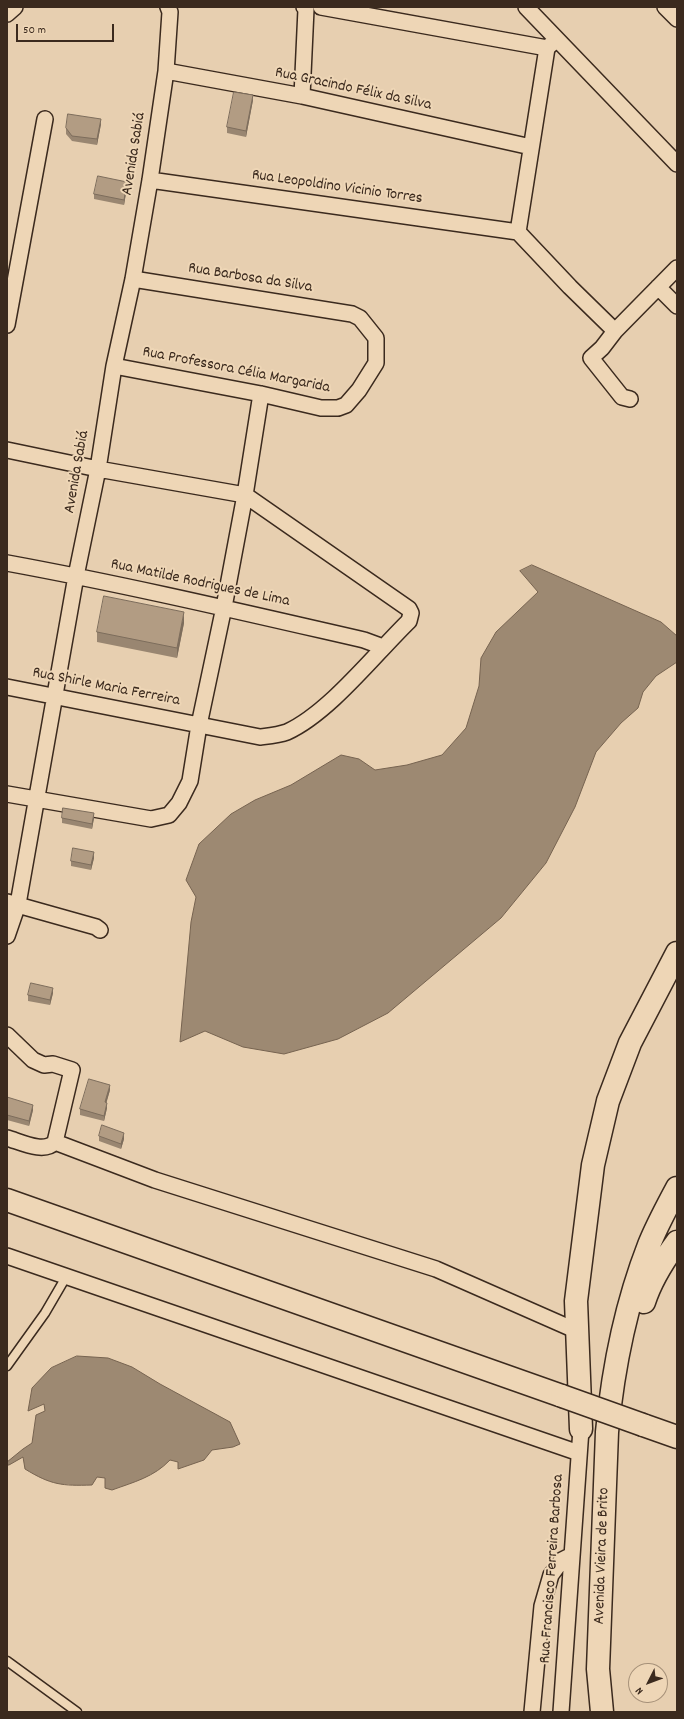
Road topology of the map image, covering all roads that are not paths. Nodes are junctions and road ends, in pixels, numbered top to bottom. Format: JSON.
{"nodes":[{"id":1,"x":15,"y":7,"type":"edge"},
{"id":2,"x":321,"y":7,"type":"edge"},
{"id":3,"x":526,"y":7,"type":"edge"},
{"id":4,"x":665,"y":7,"type":"edge"},
{"id":5,"x":308,"y":8,"type":"edge"},
{"id":6,"x":169,"y":10,"type":"edge"},
{"id":7,"x":7,"y":14,"type":"edge"},
{"id":8,"x":677,"y":19,"type":"edge"},
{"id":9,"x":552,"y":44,"type":"junction"},
{"id":10,"x":166,"y":71,"type":"junction"},
{"id":11,"x":302,"y":96,"type":"junction"},
{"id":12,"x":44,"y":119,"type":"dead end"},
{"id":13,"x":531,"y":147,"type":"junction"},
{"id":14,"x":677,"y":164,"type":"edge"},
{"id":15,"x":150,"y":180,"type":"junction"},
{"id":16,"x":518,"y":232,"type":"junction"},
{"id":17,"x":677,"y":268,"type":"edge"},
{"id":18,"x":133,"y":279,"type":"junction"},
{"id":19,"x":658,"y":287,"type":"junction"},
{"id":20,"x":677,"y":306,"type":"edge"},
{"id":21,"x":360,"y":318,"type":"joint"},
{"id":22,"x":7,"y":325,"type":"edge"},
{"id":23,"x":614,"y":331,"type":"junction"},
{"id":24,"x":114,"y":366,"type":"junction"},
{"id":25,"x":261,"y":394,"type":"junction"},
{"id":26,"x":630,"y":399,"type":"dead end"},
{"id":27,"x":7,"y":450,"type":"edge"},
{"id":28,"x":98,"y":469,"type":"junction"},
{"id":29,"x":245,"y":495,"type":"junction"},
{"id":30,"x":7,"y":563,"type":"edge"},
{"id":31,"x":76,"y":576,"type":"junction"},
{"id":32,"x":224,"y":608,"type":"junction"},
{"id":33,"x":383,"y":647,"type":"junction"},
{"id":34,"x":7,"y":687,"type":"edge"},
{"id":35,"x":55,"y":696,"type":"junction"},
{"id":36,"x":199,"y":725,"type":"junction"},
{"id":37,"x":7,"y":794,"type":"edge"},
{"id":38,"x":37,"y":800,"type":"junction"},
{"id":39,"x":12,"y":903,"type":"edge"},
{"id":40,"x":100,"y":930,"type":"dead end"},
{"id":41,"x":7,"y":936,"type":"edge"},
{"id":42,"x":677,"y":953,"type":"edge"},
{"id":43,"x":7,"y":1035,"type":"edge"},
{"id":44,"x":7,"y":1138,"type":"edge"},
{"id":45,"x":55,"y":1142,"type":"junction"},
{"id":46,"x":677,"y":1188,"type":"edge"},
{"id":47,"x":7,"y":1200,"type":"edge"},
{"id":48,"x":677,"y":1242,"type":"edge"},
{"id":49,"x":7,"y":1256,"type":"edge"},
{"id":50,"x":66,"y":1277,"type":"junction"},
{"id":51,"x":577,"y":1331,"type":"junction"},
{"id":52,"x":7,"y":1366,"type":"edge"},
{"id":53,"x":610,"y":1400,"type":"junction"},
{"id":54,"x":581,"y":1429,"type":"joint"},
{"id":55,"x":677,"y":1437,"type":"edge"},
{"id":56,"x":579,"y":1453,"type":"junction"},
{"id":57,"x":572,"y":1555,"type":"junction"},
{"id":58,"x":7,"y":1661,"type":"edge"},
{"id":59,"x":77,"y":1712,"type":"edge"},
{"id":60,"x":532,"y":1712,"type":"edge"},
{"id":61,"x":561,"y":1712,"type":"edge"},
{"id":62,"x":602,"y":1712,"type":"edge"}],
"edges":[{"from":1,"to":7,"type":"street"},
{"from":2,"to":9,"type":"street"},
{"from":3,"to":9,"type":"street"},
{"from":4,"to":8,"type":"street"},
{"from":5,"to":11,"type":"street"},
{"from":6,"to":10,"type":"street","name":"Avenida Sabiá"},
{"from":9,"to":13,"type":"street"},
{"from":9,"to":14,"type":"street"},
{"from":10,"to":11,"type":"street","name":"Rua Gracindo Félix da Silva"},
{"from":10,"to":15,"type":"street","name":"Avenida Sabiá"},
{"from":11,"to":13,"type":"street","name":"Rua Gracindo Félix da Silva"},
{"from":12,"to":22,"type":"street"},
{"from":13,"to":16,"type":"street"},
{"from":15,"to":16,"type":"street","name":"Rua Leopoldino Vicinio Torres"},
{"from":15,"to":18,"type":"street","name":"Avenida Sabiá"},
{"from":16,"to":23,"type":"street"},
{"from":17,"to":19,"type":"street"},
{"from":18,"to":21,"type":"street","name":"Rua Barbosa da Silva"},
{"from":18,"to":24,"type":"street","name":"Avenida Sabiá"},
{"from":19,"to":20,"type":"street"},
{"from":19,"to":23,"type":"street"},
{"from":21,"to":25,"type":"street","name":"Rua Professora Célia Margarida"},
{"from":23,"to":26,"type":"street"},
{"from":24,"to":25,"type":"street","name":"Rua Professora Célia Margarida"},
{"from":24,"to":28,"type":"street","name":"Avenida Sabiá"},
{"from":25,"to":29,"type":"street"},
{"from":27,"to":28,"type":"street"},
{"from":28,"to":29,"type":"street"},
{"from":28,"to":31,"type":"street","name":"Avenida Sabiá"},
{"from":29,"to":32,"type":"street"},
{"from":29,"to":33,"type":"street","name":"Rua Shirle Maria Ferreira"},
{"from":30,"to":31,"type":"street","name":"Rua Matilde Rodrigues de Lima"},
{"from":31,"to":32,"type":"street","name":"Rua Matilde Rodrigues de Lima"},
{"from":31,"to":35,"type":"street","name":"Avenida Sabiá"},
{"from":32,"to":33,"type":"street","name":"Rua Matilde Rodrigues de Lima"},
{"from":32,"to":36,"type":"street"},
{"from":33,"to":36,"type":"street","name":"Rua Shirle Maria Ferreira"},
{"from":34,"to":35,"type":"street","name":"Rua Shirle Maria Ferreira"},
{"from":35,"to":36,"type":"street","name":"Rua Shirle Maria Ferreira"},
{"from":35,"to":38,"type":"street","name":"Avenida Sabiá"},
{"from":36,"to":38,"type":"street"},
{"from":37,"to":38,"type":"street"},
{"from":38,"to":39,"type":"street","name":"Avenida Sabiá"},
{"from":39,"to":40,"type":"street"},
{"from":39,"to":41,"type":"street","name":"Avenida Sabiá"},
{"from":42,"to":51,"type":"main road"},
{"from":43,"to":45,"type":"street"},
{"from":44,"to":45,"type":"street"},
{"from":45,"to":51,"type":"street"},
{"from":46,"to":53,"type":"main road"},
{"from":47,"to":55,"type":"main road","bridge":true},
{"from":48,"to":53,"type":"main road"},
{"from":49,"to":50,"type":"street"},
{"from":50,"to":52,"type":"lane"},
{"from":50,"to":56,"type":"street"},
{"from":51,"to":54,"type":"main road"},
{"from":53,"to":62,"type":"main road","name":"Avenida Vieira de Brito"},
{"from":54,"to":56,"type":"street","name":"Rua Francisco Ferreira Barbosa"},
{"from":56,"to":57,"type":"street","name":"Rua Francisco Ferreira Barbosa"},
{"from":57,"to":60,"type":"street"},
{"from":57,"to":61,"type":"street","name":"Rua Francisco Ferreira Barbosa"},
{"from":58,"to":59,"type":"lane"}]}
